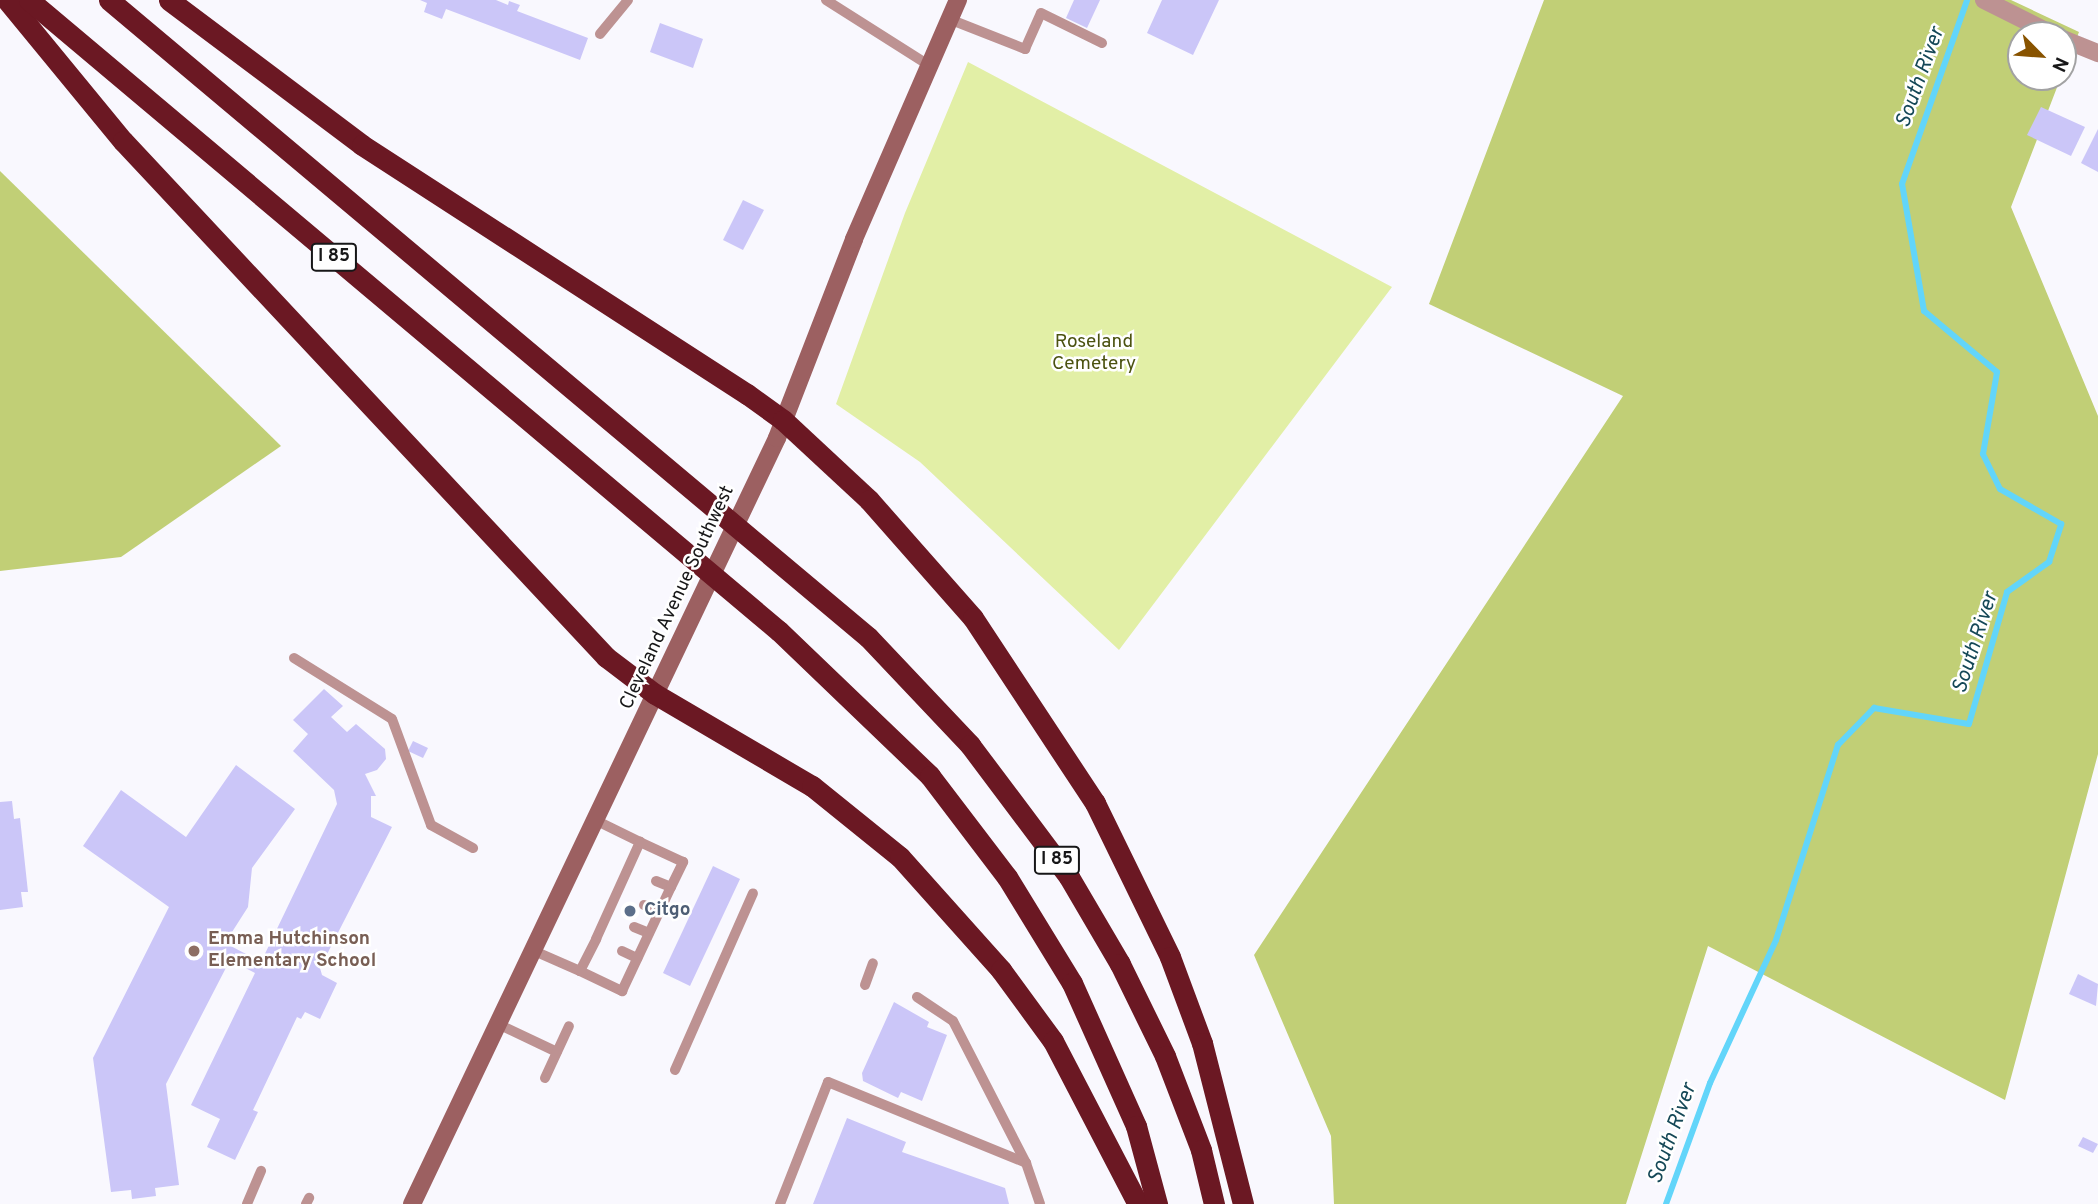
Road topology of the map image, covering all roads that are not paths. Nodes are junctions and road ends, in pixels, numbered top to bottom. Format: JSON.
{"nodes":[{"id":1,"x":7,"y":0,"type":"edge"},
{"id":2,"x":29,"y":0,"type":"edge"},
{"id":3,"x":108,"y":0,"type":"edge"},
{"id":4,"x":169,"y":0,"type":"edge"},
{"id":5,"x":628,"y":0,"type":"edge"},
{"id":6,"x":826,"y":0,"type":"edge"},
{"id":7,"x":958,"y":0,"type":"edge"},
{"id":8,"x":1992,"y":2,"type":"edge"},
{"id":9,"x":949,"y":19,"type":"junction"},
{"id":10,"x":2028,"y":21,"type":"edge"},
{"id":11,"x":600,"y":34,"type":"dead end"},
{"id":12,"x":1102,"y":43,"type":"dead end"},
{"id":13,"x":2077,"y":45,"type":"edge"},
{"id":14,"x":2098,"y":53,"type":"edge"},
{"id":15,"x":927,"y":64,"type":"junction"},
{"id":16,"x":783,"y":420,"type":"junction"},
{"id":17,"x":294,"y":658,"type":"dead end"},
{"id":18,"x":655,"y":694,"type":"junction"},
{"id":19,"x":596,"y":820,"type":"junction"},
{"id":20,"x":640,"y":842,"type":"junction"},
{"id":21,"x":473,"y":848,"type":"dead end"},
{"id":22,"x":656,"y":881,"type":"dead end"},
{"id":23,"x":671,"y":887,"type":"junction"},
{"id":24,"x":753,"y":894,"type":"dead end"},
{"id":25,"x":644,"y":905,"type":"dead end"},
{"id":26,"x":659,"y":912,"type":"junction"},
{"id":27,"x":634,"y":927,"type":"dead end"},
{"id":28,"x":649,"y":933,"type":"junction"},
{"id":29,"x":532,"y":950,"type":"junction"},
{"id":30,"x":622,"y":951,"type":"dead end"},
{"id":31,"x":637,"y":958,"type":"junction"},
{"id":32,"x":873,"y":963,"type":"dead end"},
{"id":33,"x":580,"y":971,"type":"junction"},
{"id":34,"x":865,"y":985,"type":"dead end"},
{"id":35,"x":917,"y":997,"type":"dead end"},
{"id":36,"x":498,"y":1024,"type":"junction"},
{"id":37,"x":569,"y":1026,"type":"dead end"},
{"id":38,"x":557,"y":1052,"type":"junction"},
{"id":39,"x":675,"y":1070,"type":"dead end"},
{"id":40,"x":832,"y":1071,"type":"dead end"},
{"id":41,"x":545,"y":1078,"type":"dead end"},
{"id":42,"x":828,"y":1082,"type":"junction"},
{"id":43,"x":1026,"y":1163,"type":"junction"},
{"id":44,"x":261,"y":1171,"type":"dead end"},
{"id":45,"x":247,"y":1204,"type":"edge"},
{"id":46,"x":412,"y":1204,"type":"edge"},
{"id":47,"x":780,"y":1204,"type":"edge"},
{"id":48,"x":1040,"y":1204,"type":"edge"},
{"id":49,"x":1138,"y":1204,"type":"edge"},
{"id":50,"x":1157,"y":1204,"type":"edge"},
{"id":51,"x":1214,"y":1204,"type":"edge"},
{"id":52,"x":1243,"y":1204,"type":"edge"}],
"edges":[{"from":1,"to":18,"type":"highway"},
{"from":2,"to":50,"type":"highway","number":"I 85"},
{"from":3,"to":51,"type":"highway","number":"I 85"},
{"from":4,"to":16,"type":"highway"},
{"from":5,"to":11,"type":"lane"},
{"from":6,"to":15,"type":"lane"},
{"from":7,"to":9,"type":"main road","name":"Cleveland Avenue Southwest"},
{"from":8,"to":10,"type":"street"},
{"from":9,"to":12,"type":"lane"},
{"from":9,"to":15,"type":"main road","name":"Cleveland Avenue Southwest"},
{"from":13,"to":14,"type":"street"},
{"from":15,"to":16,"type":"main road","name":"Cleveland Avenue Southwest"},
{"from":16,"to":18,"type":"main road","name":"Cleveland Avenue Southwest"},
{"from":16,"to":52,"type":"highway"},
{"from":17,"to":21,"type":"lane"},
{"from":18,"to":19,"type":"main road","name":"Cleveland Avenue Southwest"},
{"from":18,"to":49,"type":"highway"},
{"from":19,"to":20,"type":"lane"},
{"from":19,"to":29,"type":"main road","name":"Cleveland Avenue Southwest"},
{"from":20,"to":23,"type":"lane"},
{"from":20,"to":33,"type":"lane"},
{"from":22,"to":23,"type":"lane"},
{"from":23,"to":26,"type":"lane"},
{"from":24,"to":39,"type":"lane"},
{"from":25,"to":26,"type":"lane"},
{"from":26,"to":28,"type":"lane"},
{"from":27,"to":28,"type":"lane"},
{"from":28,"to":31,"type":"lane"},
{"from":29,"to":33,"type":"lane"},
{"from":29,"to":36,"type":"main road","name":"Cleveland Avenue Southwest"},
{"from":30,"to":31,"type":"lane"},
{"from":31,"to":33,"type":"lane"},
{"from":32,"to":34,"type":"lane"},
{"from":35,"to":43,"type":"lane"},
{"from":36,"to":38,"type":"lane"},
{"from":36,"to":46,"type":"main road","name":"Cleveland Avenue Southwest"},
{"from":37,"to":38,"type":"lane"},
{"from":38,"to":41,"type":"lane"},
{"from":40,"to":42,"type":"lane"},
{"from":42,"to":43,"type":"lane"},
{"from":42,"to":47,"type":"lane"},
{"from":43,"to":48,"type":"lane"},
{"from":44,"to":45,"type":"lane"}]}
